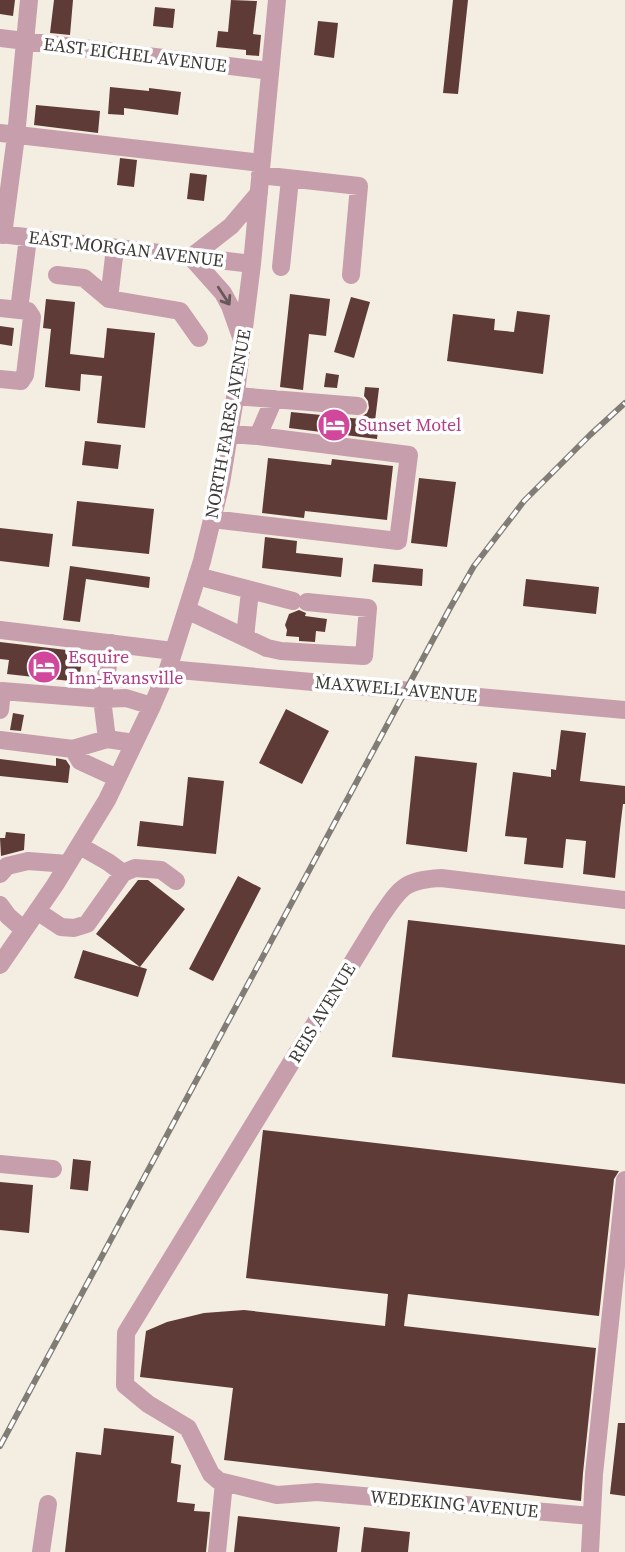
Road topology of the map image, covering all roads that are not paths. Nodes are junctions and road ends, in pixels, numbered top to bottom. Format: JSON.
{"nodes":[{"id":1,"x":29,"y":0,"type":"edge"},
{"id":2,"x":277,"y":0,"type":"edge"},
{"id":3,"x":0,"y":38,"type":"edge"},
{"id":4,"x":25,"y":41,"type":"junction"},
{"id":5,"x":270,"y":71,"type":"junction"},
{"id":6,"x":8,"y":134,"type":"edge"},
{"id":7,"x":260,"y":177,"type":"junction"},
{"id":8,"x":290,"y":179,"type":"junction"},
{"id":9,"x":2,"y":234,"type":"edge"},
{"id":10,"x":28,"y":237,"type":"junction"},
{"id":11,"x":115,"y":248,"type":"junction"},
{"id":12,"x":191,"y":257,"type":"junction"},
{"id":13,"x":252,"y":264,"type":"junction"},
{"id":14,"x":281,"y":267,"type":"dead end"},
{"id":15,"x":57,"y":275,"type":"dead end"},
{"id":16,"x":351,"y":275,"type":"dead end"},
{"id":17,"x":109,"y":299,"type":"junction"},
{"id":18,"x":0,"y":308,"type":"edge"},
{"id":19,"x":19,"y":310,"type":"junction"},
{"id":20,"x":199,"y":338,"type":"dead end"},
{"id":21,"x":243,"y":343,"type":"junction"},
{"id":22,"x":0,"y":379,"type":"edge"},
{"id":23,"x":236,"y":396,"type":"junction"},
{"id":24,"x":274,"y":399,"type":"junction"},
{"id":25,"x":358,"y":407,"type":"dead end"},
{"id":26,"x":230,"y":434,"type":"junction"},
{"id":27,"x":258,"y":436,"type":"junction"},
{"id":28,"x":212,"y":519,"type":"junction"},
{"id":29,"x":197,"y":576,"type":"junction"},
{"id":30,"x":250,"y":591,"type":"junction"},
{"id":31,"x":187,"y":610,"type":"junction"},
{"id":32,"x":0,"y":630,"type":"edge"},
{"id":33,"x":245,"y":637,"type":"junction"},
{"id":34,"x":111,"y":643,"type":"junction"},
{"id":35,"x":173,"y":650,"type":"junction"},
{"id":36,"x":364,"y":656,"type":"junction"},
{"id":37,"x":168,"y":669,"type":"junction"},
{"id":38,"x":364,"y":686,"type":"junction"},
{"id":39,"x":102,"y":699,"type":"junction"},
{"id":40,"x":152,"y":706,"type":"junction"},
{"id":41,"x":0,"y":710,"type":"edge"},
{"id":42,"x":625,"y":710,"type":"edge"},
{"id":43,"x":107,"y":739,"type":"junction"},
{"id":44,"x":0,"y":740,"type":"edge"},
{"id":45,"x":134,"y":743,"type":"junction"},
{"id":46,"x":73,"y":749,"type":"junction"},
{"id":47,"x":117,"y":778,"type":"junction"},
{"id":48,"x":80,"y":846,"type":"junction"},
{"id":49,"x":68,"y":864,"type":"junction"},
{"id":50,"x":123,"y":873,"type":"junction"},
{"id":51,"x":0,"y":874,"type":"edge"},
{"id":52,"x":176,"y":881,"type":"dead end"},
{"id":53,"x":625,"y":900,"type":"edge"},
{"id":54,"x":0,"y":905,"type":"edge"},
{"id":55,"x":37,"y":911,"type":"junction"},
{"id":56,"x":24,"y":930,"type":"junction"},
{"id":57,"x":0,"y":965,"type":"edge"},
{"id":58,"x":0,"y":1164,"type":"edge"},
{"id":59,"x":53,"y":1169,"type":"dead end"},
{"id":60,"x":625,"y":1180,"type":"edge"},
{"id":61,"x":224,"y":1482,"type":"junction"},
{"id":62,"x":48,"y":1504,"type":"dead end"},
{"id":63,"x":591,"y":1516,"type":"junction"},
{"id":64,"x":41,"y":1552,"type":"edge"},
{"id":65,"x":217,"y":1552,"type":"edge"},
{"id":66,"x":590,"y":1552,"type":"edge"}],
"edges":[{"from":1,"to":4,"type":"street"},
{"from":2,"to":5,"type":"street","name":"NORTH FARES AVENUE"},
{"from":3,"to":4,"type":"street","name":"EAST EICHEL AVENUE"},
{"from":4,"to":5,"type":"street","name":"EAST EICHEL AVENUE"},
{"from":4,"to":6,"type":"street"},
{"from":5,"to":7,"type":"street","name":"NORTH FARES AVENUE"},
{"from":6,"to":7,"type":"street"},
{"from":6,"to":9,"type":"street"},
{"from":7,"to":8,"type":"street"},
{"from":7,"to":12,"type":"street"},
{"from":7,"to":13,"type":"street","name":"NORTH FARES AVENUE"},
{"from":8,"to":14,"type":"street"},
{"from":8,"to":16,"type":"street"},
{"from":9,"to":10,"type":"street","name":"EAST MORGAN AVENUE"},
{"from":10,"to":11,"type":"street","name":"EAST MORGAN AVENUE"},
{"from":10,"to":19,"type":"street"},
{"from":11,"to":12,"type":"street","name":"EAST MORGAN AVENUE"},
{"from":11,"to":17,"type":"street"},
{"from":12,"to":13,"type":"street","name":"EAST MORGAN AVENUE"},
{"from":12,"to":21,"type":"street","one_way":true},
{"from":13,"to":21,"type":"street","name":"NORTH FARES AVENUE"},
{"from":15,"to":17,"type":"street"},
{"from":17,"to":20,"type":"street"},
{"from":18,"to":19,"type":"street"},
{"from":19,"to":22,"type":"street"},
{"from":21,"to":23,"type":"street","name":"NORTH FARES AVENUE"},
{"from":23,"to":24,"type":"street"},
{"from":23,"to":26,"type":"street","name":"NORTH FARES AVENUE"},
{"from":24,"to":25,"type":"street"},
{"from":24,"to":27,"type":"street"},
{"from":26,"to":27,"type":"street"},
{"from":26,"to":28,"type":"street","name":"NORTH FARES AVENUE"},
{"from":27,"to":28,"type":"street"},
{"from":28,"to":29,"type":"street","name":"NORTH FARES AVENUE"},
{"from":29,"to":30,"type":"street"},
{"from":29,"to":31,"type":"street","name":"NORTH FARES AVENUE"},
{"from":30,"to":33,"type":"street"},
{"from":30,"to":36,"type":"street"},
{"from":31,"to":33,"type":"street"},
{"from":31,"to":35,"type":"street","name":"NORTH FARES AVENUE"},
{"from":32,"to":34,"type":"street"},
{"from":33,"to":36,"type":"street"},
{"from":34,"to":35,"type":"street"},
{"from":34,"to":39,"type":"street"},
{"from":35,"to":37,"type":"street","name":"NORTH FARES AVENUE"},
{"from":36,"to":38,"type":"street"},
{"from":37,"to":38,"type":"street","name":"MAXWELL AVENUE"},
{"from":37,"to":40,"type":"street","name":"NORTH FARES AVENUE"},
{"from":38,"to":42,"type":"street","name":"MAXWELL AVENUE"},
{"from":39,"to":40,"type":"street"},
{"from":39,"to":41,"type":"street"},
{"from":39,"to":43,"type":"street"},
{"from":40,"to":45,"type":"street","name":"NORTH FARES AVENUE"},
{"from":43,"to":45,"type":"street"},
{"from":43,"to":46,"type":"street"},
{"from":44,"to":46,"type":"street"},
{"from":45,"to":47,"type":"street","name":"NORTH FARES AVENUE"},
{"from":46,"to":47,"type":"street"},
{"from":47,"to":48,"type":"street","name":"NORTH FARES AVENUE"},
{"from":48,"to":49,"type":"street","name":"NORTH FARES AVENUE"},
{"from":48,"to":50,"type":"street"},
{"from":49,"to":51,"type":"street"},
{"from":49,"to":55,"type":"street","name":"NORTH FARES AVENUE"},
{"from":50,"to":52,"type":"street"},
{"from":50,"to":55,"type":"street"},
{"from":53,"to":61,"type":"street","name":"REIS AVENUE"},
{"from":54,"to":56,"type":"street"},
{"from":55,"to":56,"type":"street","name":"NORTH FARES AVENUE"},
{"from":56,"to":57,"type":"street","name":"NORTH FARES AVENUE"},
{"from":58,"to":59,"type":"street"},
{"from":60,"to":63,"type":"street"},
{"from":61,"to":63,"type":"street","name":"WEDEKING AVENUE"},
{"from":61,"to":65,"type":"street"},
{"from":62,"to":64,"type":"street"},
{"from":63,"to":66,"type":"street"}]}
